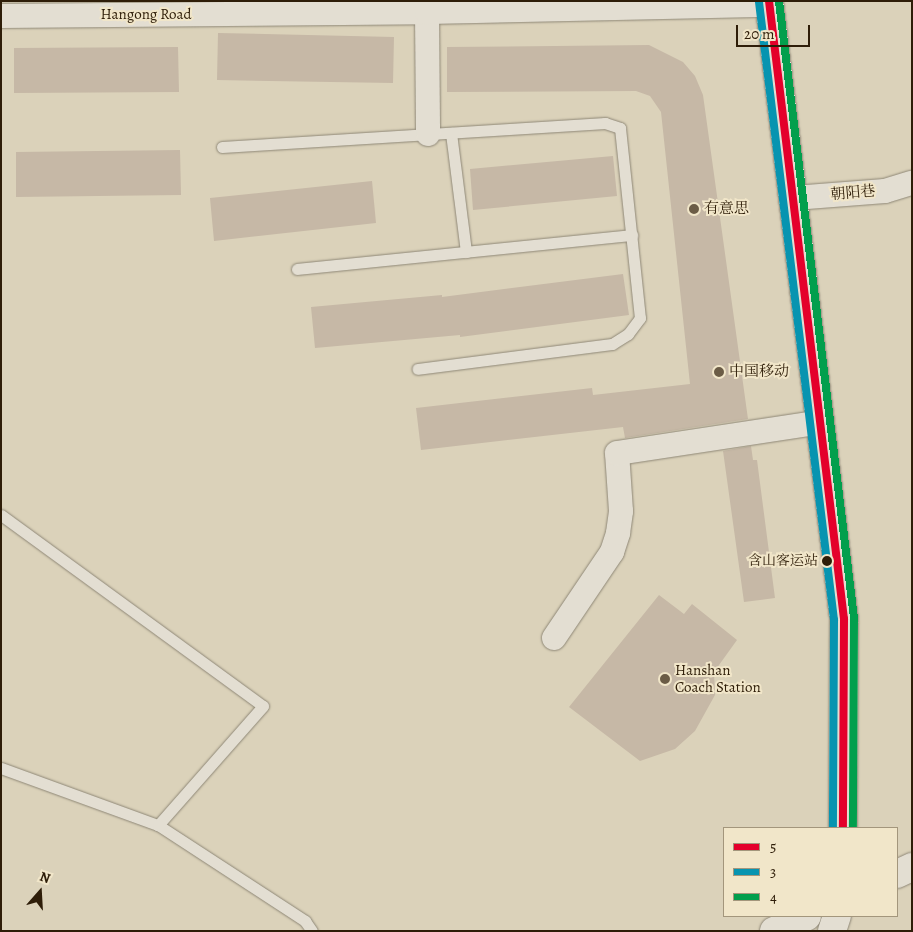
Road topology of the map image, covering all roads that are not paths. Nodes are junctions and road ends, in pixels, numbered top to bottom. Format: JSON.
{"nodes":[{"id":1,"x":770,"y":3,"type":"edge"},
{"id":2,"x":427,"y":12,"type":"junction"},
{"id":3,"x":1,"y":16,"type":"edge"},
{"id":4,"x":440,"y":134,"type":"junction"},
{"id":5,"x":222,"y":147,"type":"dead end"},
{"id":6,"x":912,"y":183,"type":"edge"},
{"id":7,"x":794,"y":198,"type":"junction"},
{"id":8,"x":632,"y":235,"type":"junction"},
{"id":9,"x":466,"y":252,"type":"junction"},
{"id":10,"x":296,"y":269,"type":"dead end"},
{"id":11,"x":418,"y":369,"type":"dead end"},
{"id":12,"x":821,"y":422,"type":"junction"},
{"id":13,"x":1,"y":515,"type":"edge"},
{"id":14,"x":554,"y":638,"type":"dead end"},
{"id":15,"x":1,"y":768,"type":"edge"},
{"id":16,"x":158,"y":826,"type":"junction"},
{"id":17,"x":843,"y":827,"type":"edge"},
{"id":18,"x":912,"y":867,"type":"edge"},
{"id":19,"x":898,"y":874,"type":"edge"},
{"id":20,"x":805,"y":917,"type":"edge"},
{"id":21,"x":837,"y":917,"type":"edge"},
{"id":22,"x":312,"y":931,"type":"edge"},
{"id":23,"x":774,"y":931,"type":"edge"},
{"id":24,"x":832,"y":931,"type":"edge"}],
"edges":[{"from":1,"to":2,"type":"street","name":"Hangong Road"},
{"from":1,"to":7,"type":"main road"},
{"from":2,"to":3,"type":"street","name":"Hangong Road"},
{"from":2,"to":4,"type":"street"},
{"from":4,"to":5,"type":"lane"},
{"from":4,"to":8,"type":"lane"},
{"from":4,"to":9,"type":"lane"},
{"from":6,"to":7,"type":"street","name":"朝阳巷"},
{"from":7,"to":12,"type":"main road"},
{"from":8,"to":9,"type":"lane"},
{"from":8,"to":11,"type":"lane"},
{"from":9,"to":10,"type":"lane"},
{"from":12,"to":14,"type":"street"},
{"from":12,"to":17,"type":"main road"},
{"from":13,"to":16,"type":"lane"},
{"from":15,"to":16,"type":"lane"},
{"from":16,"to":22,"type":"lane"},
{"from":18,"to":19,"type":"main road"},
{"from":20,"to":23,"type":"main road"},
{"from":21,"to":24,"type":"main road"}]}
